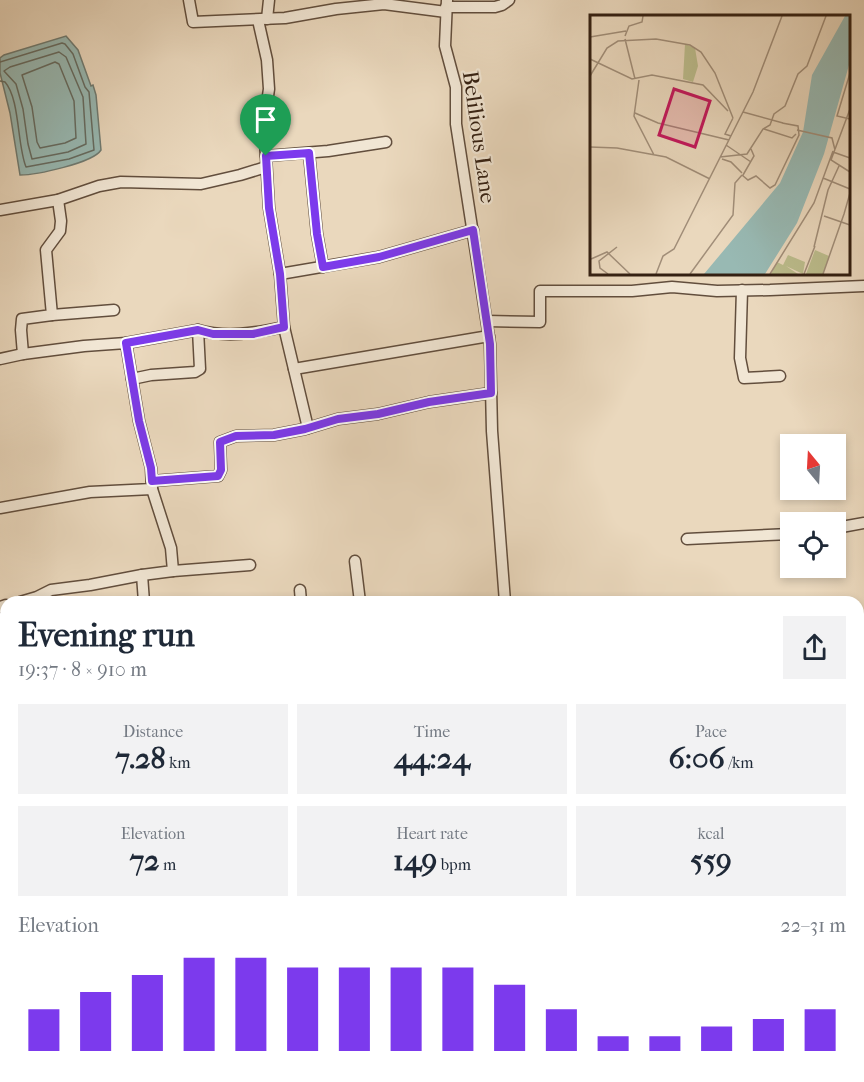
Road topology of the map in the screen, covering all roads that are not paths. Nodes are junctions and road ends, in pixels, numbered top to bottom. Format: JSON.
{"nodes":[{"id":1,"x":189,"y":0,"type":"edge"},
{"id":2,"x":268,"y":0,"type":"edge"},
{"id":3,"x":508,"y":0,"type":"edge"},
{"id":4,"x":446,"y":6,"type":"edge"},
{"id":5,"x":263,"y":20,"type":"junction"},
{"id":6,"x":386,"y":142,"type":"dead end"},
{"id":7,"x":309,"y":153,"type":"junction"},
{"id":8,"x":266,"y":161,"type":"junction"},
{"id":9,"x":57,"y":200,"type":"junction"},
{"id":10,"x":0,"y":210,"type":"edge"},
{"id":11,"x":473,"y":230,"type":"junction"},
{"id":12,"x":323,"y":267,"type":"junction"},
{"id":13,"x":280,"y":274,"type":"junction"},
{"id":14,"x":864,"y":286,"type":"edge"},
{"id":15,"x":742,"y":290,"type":"junction"},
{"id":16,"x":114,"y":310,"type":"dead end"},
{"id":17,"x":52,"y":315,"type":"junction"},
{"id":18,"x":487,"y":321,"type":"junction"},
{"id":19,"x":284,"y":327,"type":"junction"},
{"id":20,"x":198,"y":330,"type":"junction"},
{"id":21,"x":489,"y":336,"type":"junction"},
{"id":22,"x":126,"y":343,"type":"junction"},
{"id":23,"x":23,"y":354,"type":"junction"},
{"id":24,"x":0,"y":359,"type":"edge"},
{"id":25,"x":294,"y":369,"type":"junction"},
{"id":26,"x":780,"y":376,"type":"dead end"},
{"id":27,"x":132,"y":379,"type":"junction"},
{"id":28,"x":491,"y":393,"type":"junction"},
{"id":29,"x":308,"y":428,"type":"junction"},
{"id":30,"x":152,"y":485,"type":"junction"},
{"id":31,"x":0,"y":508,"type":"edge"},
{"id":32,"x":864,"y":523,"type":"edge"},
{"id":33,"x":846,"y":526,"type":"edge"},
{"id":34,"x":780,"y":534,"type":"edge"},
{"id":35,"x":687,"y":539,"type":"dead end"},
{"id":36,"x":355,"y":561,"type":"dead end"},
{"id":37,"x":250,"y":565,"type":"dead end"},
{"id":38,"x":173,"y":571,"type":"junction"},
{"id":39,"x":142,"y":575,"type":"junction"},
{"id":40,"x":300,"y":590,"type":"dead end"},
{"id":41,"x":39,"y":596,"type":"edge"},
{"id":42,"x":144,"y":596,"type":"edge"},
{"id":43,"x":301,"y":596,"type":"edge"},
{"id":44,"x":359,"y":596,"type":"edge"},
{"id":45,"x":505,"y":596,"type":"edge"}],
"edges":[{"from":1,"to":5,"type":"street"},
{"from":2,"to":5,"type":"street"},
{"from":3,"to":4,"type":"street"},
{"from":4,"to":5,"type":"street"},
{"from":4,"to":11,"type":"street","name":"Belilious Lane"},
{"from":5,"to":8,"type":"street"},
{"from":6,"to":7,"type":"street"},
{"from":7,"to":8,"type":"street"},
{"from":7,"to":12,"type":"street"},
{"from":8,"to":9,"type":"street"},
{"from":8,"to":13,"type":"street"},
{"from":9,"to":10,"type":"street"},
{"from":9,"to":17,"type":"street"},
{"from":11,"to":12,"type":"street"},
{"from":11,"to":18,"type":"street","name":"Belilious Lane"},
{"from":12,"to":13,"type":"street"},
{"from":13,"to":19,"type":"street"},
{"from":14,"to":15,"type":"street"},
{"from":15,"to":18,"type":"street"},
{"from":15,"to":26,"type":"street"},
{"from":16,"to":17,"type":"street"},
{"from":17,"to":23,"type":"street"},
{"from":18,"to":21,"type":"street","name":"Belilious Lane"},
{"from":19,"to":20,"type":"street"},
{"from":19,"to":25,"type":"street"},
{"from":20,"to":22,"type":"street"},
{"from":20,"to":27,"type":"street"},
{"from":21,"to":25,"type":"street"},
{"from":21,"to":28,"type":"street","name":"Belilious Lane"},
{"from":22,"to":23,"type":"street"},
{"from":22,"to":27,"type":"street"},
{"from":23,"to":24,"type":"street"},
{"from":25,"to":29,"type":"street"},
{"from":27,"to":30,"type":"street"},
{"from":28,"to":29,"type":"street"},
{"from":28,"to":45,"type":"street","name":"Belilious Lane"},
{"from":29,"to":30,"type":"street"},
{"from":30,"to":31,"type":"street"},
{"from":30,"to":38,"type":"street"},
{"from":32,"to":33,"type":"street"},
{"from":34,"to":35,"type":"street"},
{"from":36,"to":44,"type":"street"},
{"from":37,"to":38,"type":"street"},
{"from":38,"to":39,"type":"street"},
{"from":39,"to":41,"type":"street"},
{"from":39,"to":42,"type":"street"},
{"from":40,"to":43,"type":"street"}]}
